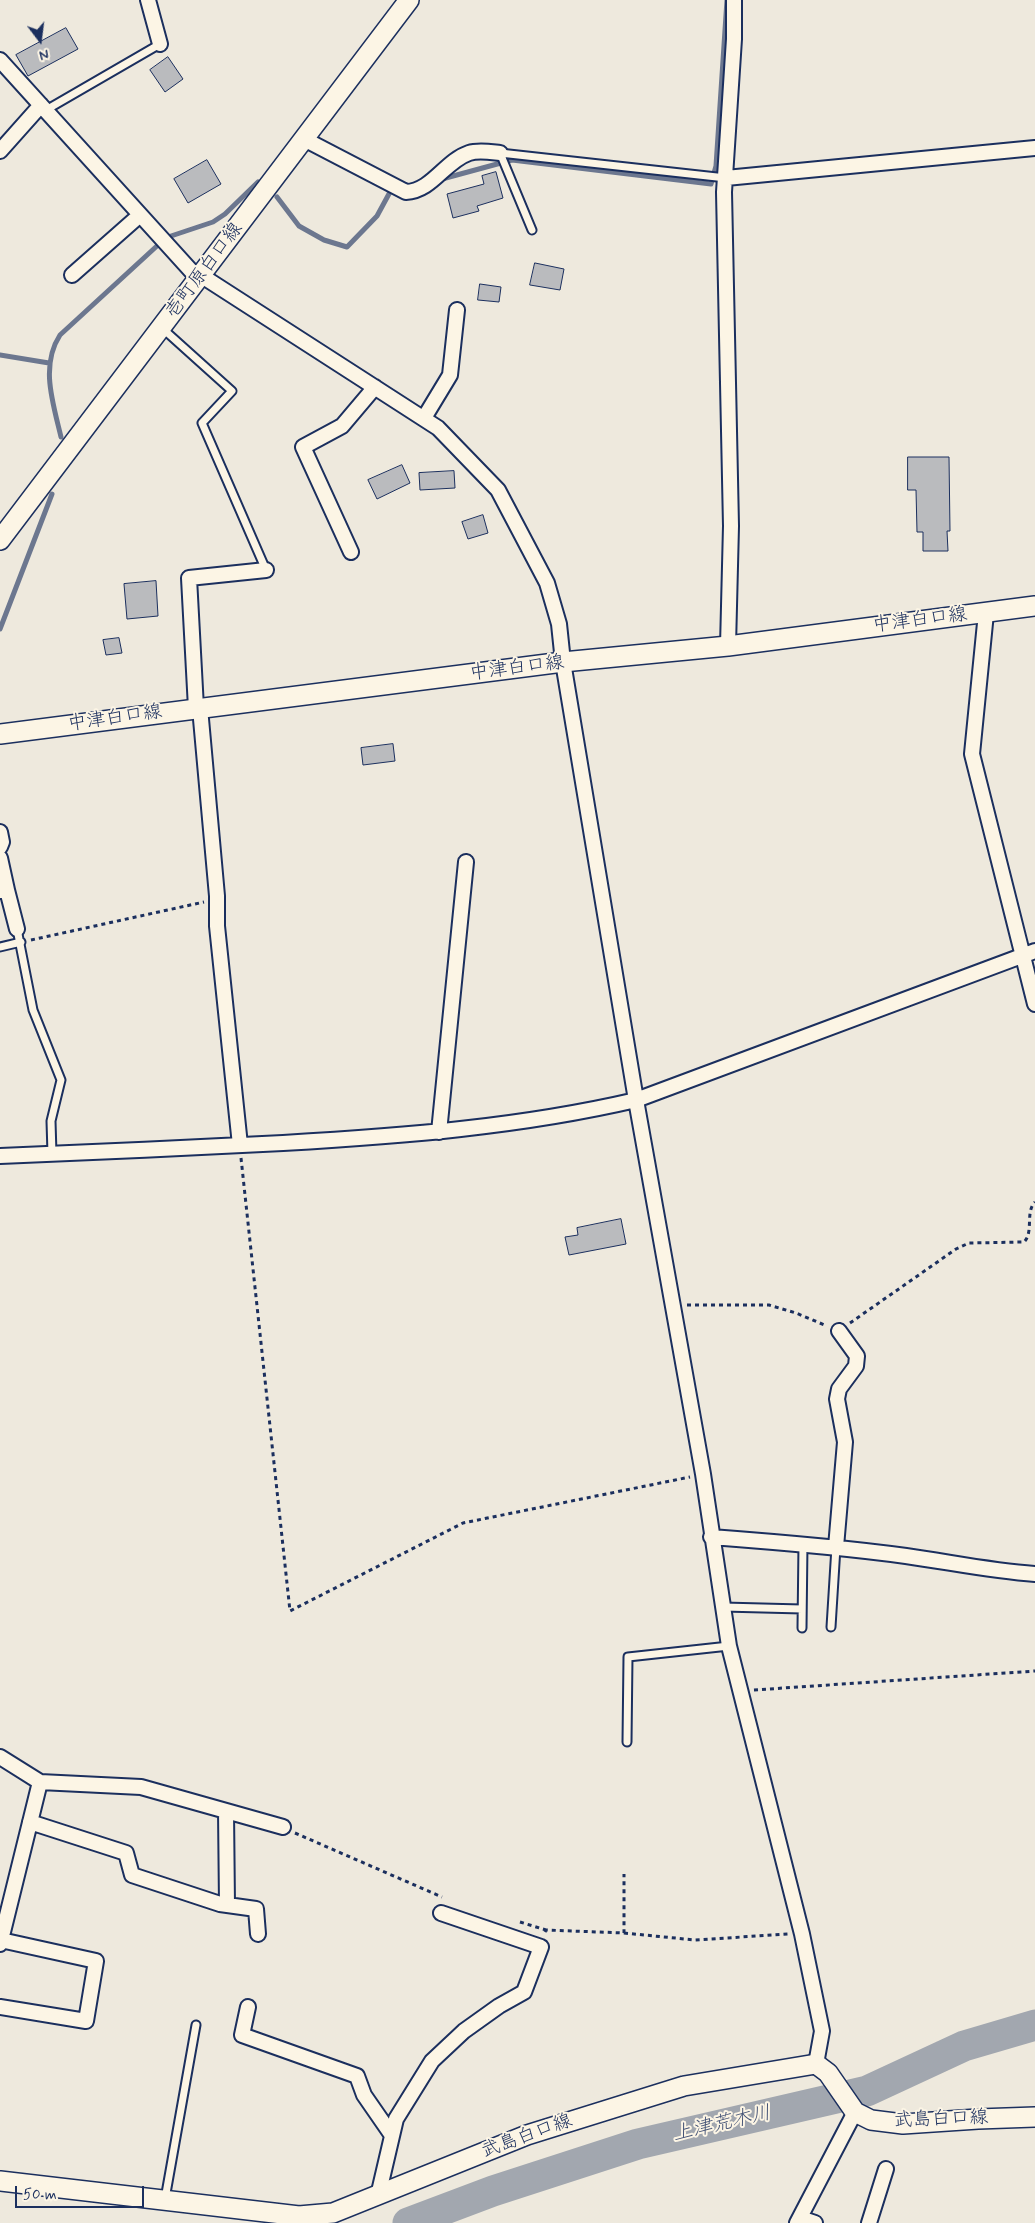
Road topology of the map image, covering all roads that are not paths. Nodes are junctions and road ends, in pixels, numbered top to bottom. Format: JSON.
{"nodes":[{"id":1,"x":148,"y":0,"type":"edge"},
{"id":2,"x":409,"y":0,"type":"edge"},
{"id":3,"x":734,"y":0,"type":"edge"},
{"id":4,"x":160,"y":44,"type":"joint"},
{"id":5,"x":0,"y":60,"type":"edge"},
{"id":6,"x":43,"y":107,"type":"junction"},
{"id":7,"x":304,"y":139,"type":"junction"},
{"id":8,"x":1035,"y":148,"type":"edge"},
{"id":9,"x":0,"y":151,"type":"edge"},
{"id":10,"x":500,"y":153,"type":"junction"},
{"id":11,"x":726,"y":178,"type":"junction"},
{"id":12,"x":140,"y":215,"type":"junction"},
{"id":13,"x":532,"y":230,"type":"dead end"},
{"id":14,"x":72,"y":275,"type":"dead end"},
{"id":15,"x":202,"y":276,"type":"junction"},
{"id":16,"x":457,"y":310,"type":"dead end"},
{"id":17,"x":162,"y":328,"type":"junction"},
{"id":18,"x":375,"y":387,"type":"junction"},
{"id":19,"x":424,"y":418,"type":"junction"},
{"id":20,"x":0,"y":540,"type":"edge"},
{"id":21,"x":351,"y":552,"type":"dead end"},
{"id":22,"x":266,"y":570,"type":"joint"},
{"id":23,"x":1035,"y":606,"type":"edge"},
{"id":24,"x":986,"y":613,"type":"junction"},
{"id":25,"x":728,"y":646,"type":"junction"},
{"id":26,"x":563,"y":662,"type":"junction"},
{"id":27,"x":198,"y":708,"type":"junction"},
{"id":28,"x":0,"y":734,"type":"edge"},
{"id":29,"x":0,"y":832,"type":"edge"},
{"id":30,"x":0,"y":847,"type":"edge"},
{"id":31,"x":0,"y":858,"type":"edge"},
{"id":32,"x":466,"y":862,"type":"dead end"},
{"id":33,"x":4,"y":891,"type":"edge"},
{"id":34,"x":19,"y":935,"type":"junction"},
{"id":35,"x":0,"y":947,"type":"edge"},
{"id":36,"x":1028,"y":952,"type":"edge"},
{"id":37,"x":1035,"y":1004,"type":"edge"},
{"id":38,"x":636,"y":1100,"type":"junction"},
{"id":39,"x":439,"y":1132,"type":"junction"},
{"id":40,"x":240,"y":1145,"type":"junction"},
{"id":41,"x":52,"y":1154,"type":"junction"},
{"id":42,"x":0,"y":1156,"type":"edge"},
{"id":43,"x":839,"y":1331,"type":"road end"},
{"id":44,"x":711,"y":1537,"type":"junction"},
{"id":45,"x":803,"y":1544,"type":"junction"},
{"id":46,"x":836,"y":1547,"type":"junction"},
{"id":47,"x":1035,"y":1574,"type":"edge"},
{"id":48,"x":723,"y":1606,"type":"junction"},
{"id":49,"x":802,"y":1609,"type":"junction"},
{"id":50,"x":831,"y":1627,"type":"dead end"},
{"id":51,"x":802,"y":1628,"type":"dead end"},
{"id":52,"x":730,"y":1646,"type":"junction"},
{"id":53,"x":627,"y":1742,"type":"dead end"},
{"id":54,"x":0,"y":1757,"type":"edge"},
{"id":55,"x":40,"y":1782,"type":"junction"},
{"id":56,"x":226,"y":1811,"type":"junction"},
{"id":57,"x":30,"y":1822,"type":"junction"},
{"id":58,"x":282,"y":1827,"type":"road end"},
{"id":59,"x":227,"y":1905,"type":"junction"},
{"id":60,"x":441,"y":1913,"type":"dead end"},
{"id":61,"x":258,"y":1934,"type":"dead end"},
{"id":62,"x":1,"y":1942,"type":"edge"},
{"id":63,"x":0,"y":2007,"type":"edge"},
{"id":64,"x":248,"y":2007,"type":"dead end"},
{"id":65,"x":196,"y":2025,"type":"dead end"},
{"id":66,"x":822,"y":2068,"type":"junction"},
{"id":67,"x":855,"y":2112,"type":"junction"},
{"id":68,"x":1035,"y":2117,"type":"edge"},
{"id":69,"x":391,"y":2134,"type":"junction"},
{"id":70,"x":886,"y":2169,"type":"dead end"},
{"id":71,"x":0,"y":2181,"type":"edge"},
{"id":72,"x":378,"y":2196,"type":"junction"},
{"id":73,"x":165,"y":2199,"type":"junction"},
{"id":74,"x":298,"y":2220,"type":"edge"},
{"id":75,"x":799,"y":2221,"type":"edge"},
{"id":76,"x":815,"y":2223,"type":"edge"},
{"id":77,"x":869,"y":2223,"type":"edge"}],
"edges":[{"from":1,"to":4,"type":"street"},
{"from":2,"to":7,"type":"main road","name":"壱町原白口線"},
{"from":3,"to":11,"type":"street"},
{"from":4,"to":6,"type":"lane"},
{"from":5,"to":6,"type":"street"},
{"from":6,"to":9,"type":"street"},
{"from":6,"to":12,"type":"street"},
{"from":7,"to":10,"type":"street"},
{"from":7,"to":15,"type":"main road","name":"壱町原白口線"},
{"from":8,"to":11,"type":"street"},
{"from":10,"to":11,"type":"lane"},
{"from":10,"to":13,"type":"lane"},
{"from":11,"to":25,"type":"street"},
{"from":12,"to":14,"type":"street"},
{"from":12,"to":15,"type":"street"},
{"from":15,"to":17,"type":"main road","name":"壱町原白口線"},
{"from":15,"to":18,"type":"street"},
{"from":16,"to":19,"type":"street"},
{"from":17,"to":20,"type":"main road","name":"壱町原白口線"},
{"from":17,"to":22,"type":"lane"},
{"from":18,"to":19,"type":"street"},
{"from":18,"to":21,"type":"street"},
{"from":19,"to":26,"type":"street"},
{"from":22,"to":27,"type":"street"},
{"from":23,"to":24,"type":"main road","name":"中津白口線"},
{"from":24,"to":25,"type":"main road","name":"中津白口線"},
{"from":24,"to":36,"type":"street"},
{"from":25,"to":26,"type":"main road","name":"中津白口線"},
{"from":26,"to":27,"type":"main road","name":"中津白口線"},
{"from":26,"to":38,"type":"street"},
{"from":27,"to":28,"type":"main road","name":"中津白口線"},
{"from":27,"to":40,"type":"street"},
{"from":29,"to":30,"type":"street"},
{"from":31,"to":33,"type":"street"},
{"from":32,"to":39,"type":"street"},
{"from":33,"to":34,"type":"street"},
{"from":34,"to":35,"type":"lane"},
{"from":34,"to":41,"type":"lane"},
{"from":36,"to":37,"type":"street"},
{"from":36,"to":38,"type":"street"},
{"from":38,"to":39,"type":"street"},
{"from":38,"to":44,"type":"street"},
{"from":39,"to":40,"type":"street"},
{"from":40,"to":41,"type":"street"},
{"from":41,"to":42,"type":"street"},
{"from":43,"to":46,"type":"street"},
{"from":44,"to":45,"type":"street"},
{"from":44,"to":48,"type":"street"},
{"from":45,"to":46,"type":"street"},
{"from":45,"to":49,"type":"lane"},
{"from":46,"to":47,"type":"street"},
{"from":46,"to":50,"type":"lane"},
{"from":48,"to":49,"type":"lane"},
{"from":48,"to":52,"type":"street"},
{"from":49,"to":51,"type":"lane"},
{"from":52,"to":53,"type":"lane"},
{"from":52,"to":66,"type":"street"},
{"from":54,"to":55,"type":"street"},
{"from":55,"to":56,"type":"street"},
{"from":55,"to":57,"type":"street"},
{"from":56,"to":58,"type":"street"},
{"from":56,"to":59,"type":"street"},
{"from":57,"to":59,"type":"street"},
{"from":57,"to":62,"type":"street"},
{"from":59,"to":61,"type":"street"},
{"from":60,"to":69,"type":"street"},
{"from":62,"to":63,"type":"street"},
{"from":64,"to":69,"type":"street"},
{"from":65,"to":73,"type":"lane"},
{"from":66,"to":67,"type":"main road"},
{"from":66,"to":72,"type":"main road","name":"武島白口線"},
{"from":67,"to":68,"type":"main road","name":"武島白口線"},
{"from":67,"to":75,"type":"street"},
{"from":69,"to":72,"type":"street"},
{"from":70,"to":77,"type":"street"},
{"from":71,"to":73,"type":"main road","name":"武島白口線"},
{"from":72,"to":74,"type":"main road","name":"武島白口線"},
{"from":73,"to":74,"type":"main road","name":"武島白口線"},
{"from":75,"to":76,"type":"street"}]}
